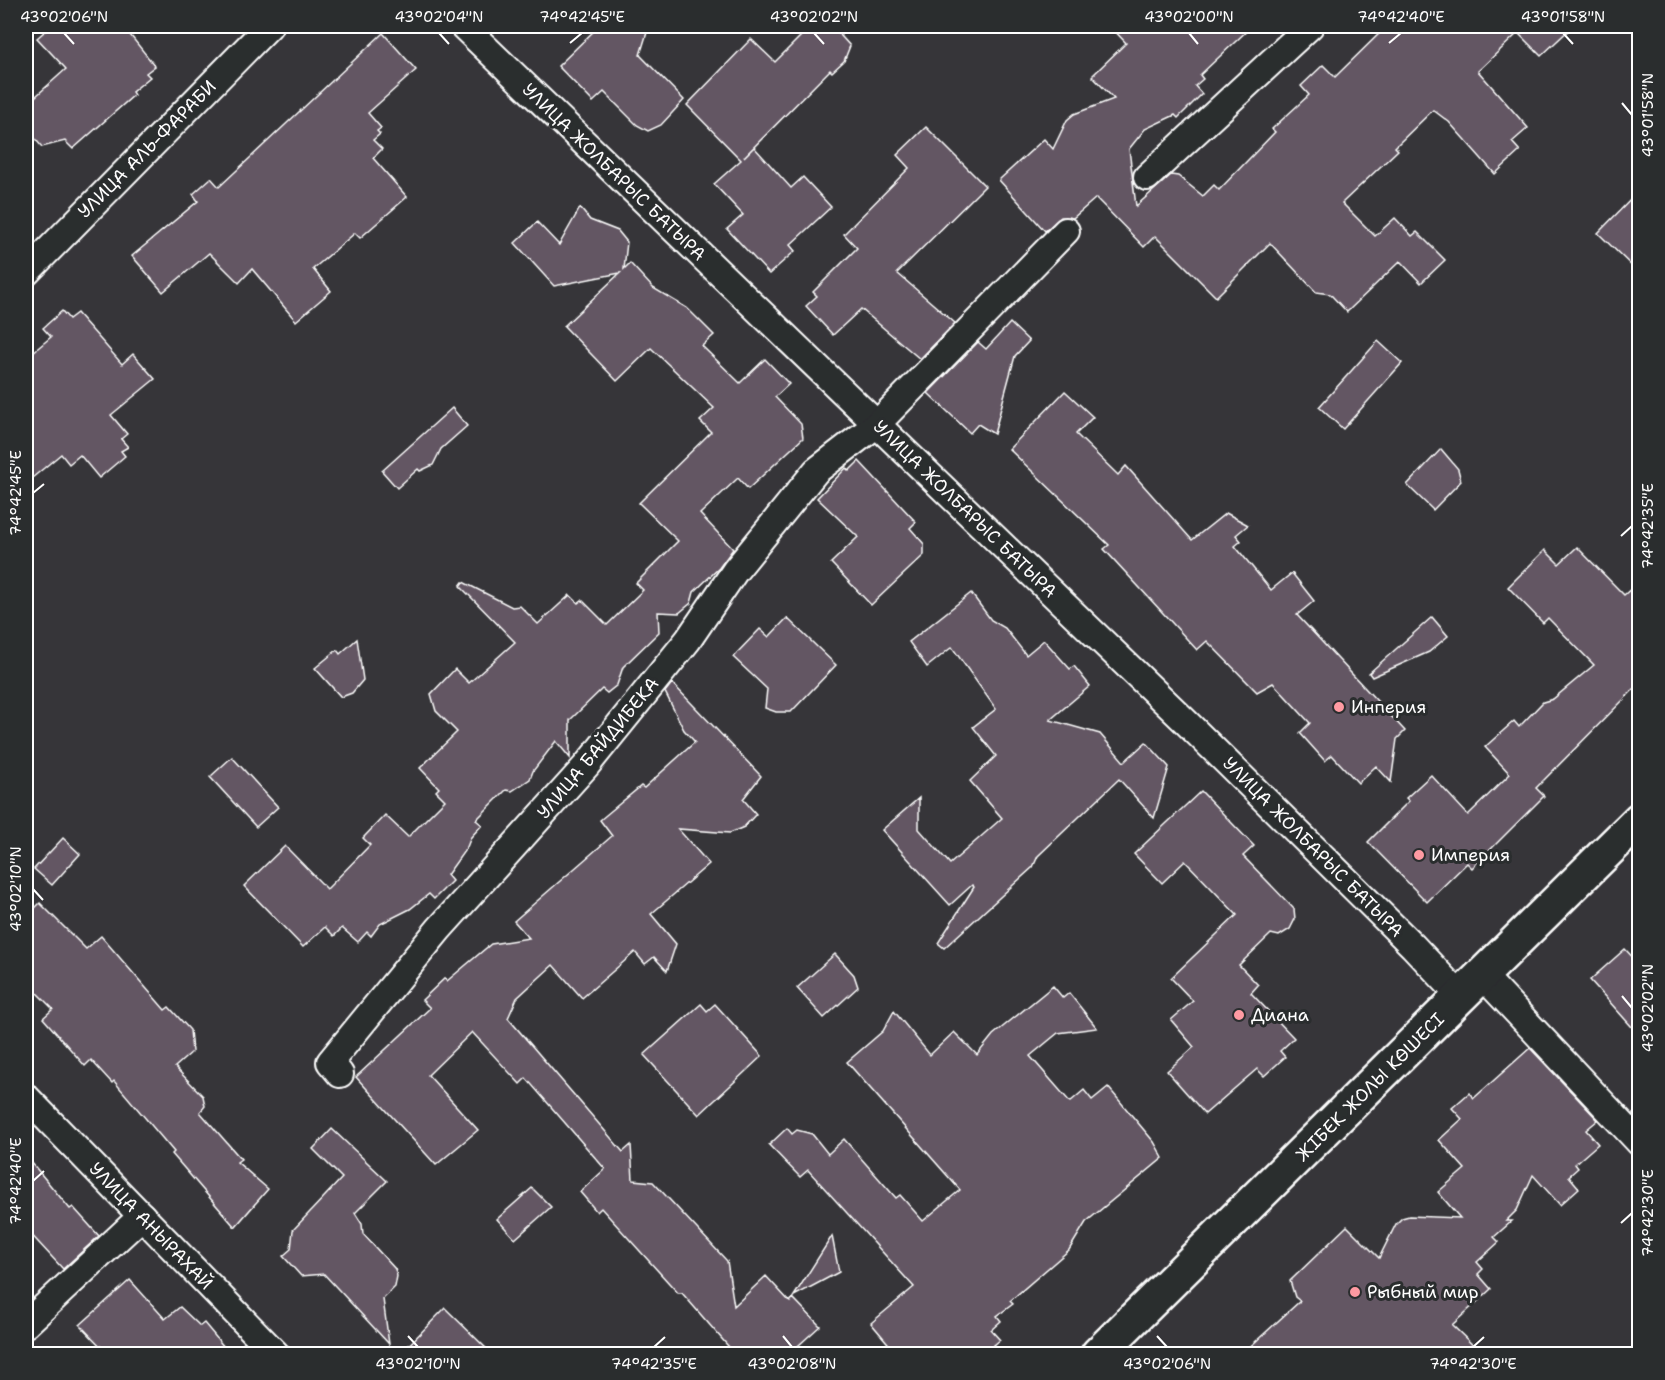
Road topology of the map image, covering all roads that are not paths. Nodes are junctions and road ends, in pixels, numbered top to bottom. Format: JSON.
{"nodes":[{"id":1,"x":269,"y":26,"type":"edge"},
{"id":2,"x":463,"y":26,"type":"edge"},
{"id":3,"x":1310,"y":26,"type":"edge"},
{"id":4,"x":1147,"y":177,"type":"dead end"},
{"id":5,"x":1065,"y":231,"type":"dead end"},
{"id":6,"x":26,"y":273,"type":"edge"},
{"id":7,"x":877,"y":424,"type":"junction"},
{"id":8,"x":1640,"y":819,"type":"edge"},
{"id":9,"x":1472,"y":986,"type":"junction"},
{"id":10,"x":340,"y":1074,"type":"dead end"},
{"id":11,"x":26,"y":1097,"type":"edge"},
{"id":12,"x":1640,"y":1143,"type":"edge"},
{"id":13,"x":142,"y":1216,"type":"junction"},
{"id":14,"x":26,"y":1324,"type":"edge"},
{"id":15,"x":276,"y":1354,"type":"edge"},
{"id":16,"x":1098,"y":1354,"type":"edge"}],
"edges":[{"from":1,"to":6,"type":"street","name":"УЛИЦА АЛЬ-ФАРАБИ"},
{"from":2,"to":7,"type":"street","name":"УЛИЦА ЖОЛБАРЫС БАТЫРА"},
{"from":3,"to":4,"type":"street"},
{"from":5,"to":7,"type":"street"},
{"from":7,"to":9,"type":"street","name":"УЛИЦА ЖОЛБАРЫС БАТЫРА"},
{"from":7,"to":10,"type":"street","name":"УЛИЦА БАЙДИБЕКА"},
{"from":8,"to":9,"type":"highway","name":"ЖІБЕК ЖОЛЫ КӨШЕСІ"},
{"from":9,"to":12,"type":"street","name":"УЛИЦА ЖОЛБАРЫС БАТЫРА"},
{"from":9,"to":16,"type":"highway","name":"ЖІБЕК ЖОЛЫ КӨШЕСІ"},
{"from":11,"to":13,"type":"street","name":"УЛИЦА АНЫРАХАЙ"},
{"from":13,"to":14,"type":"street"},
{"from":13,"to":15,"type":"street","name":"УЛИЦА АНЫРАХАЙ"}]}
